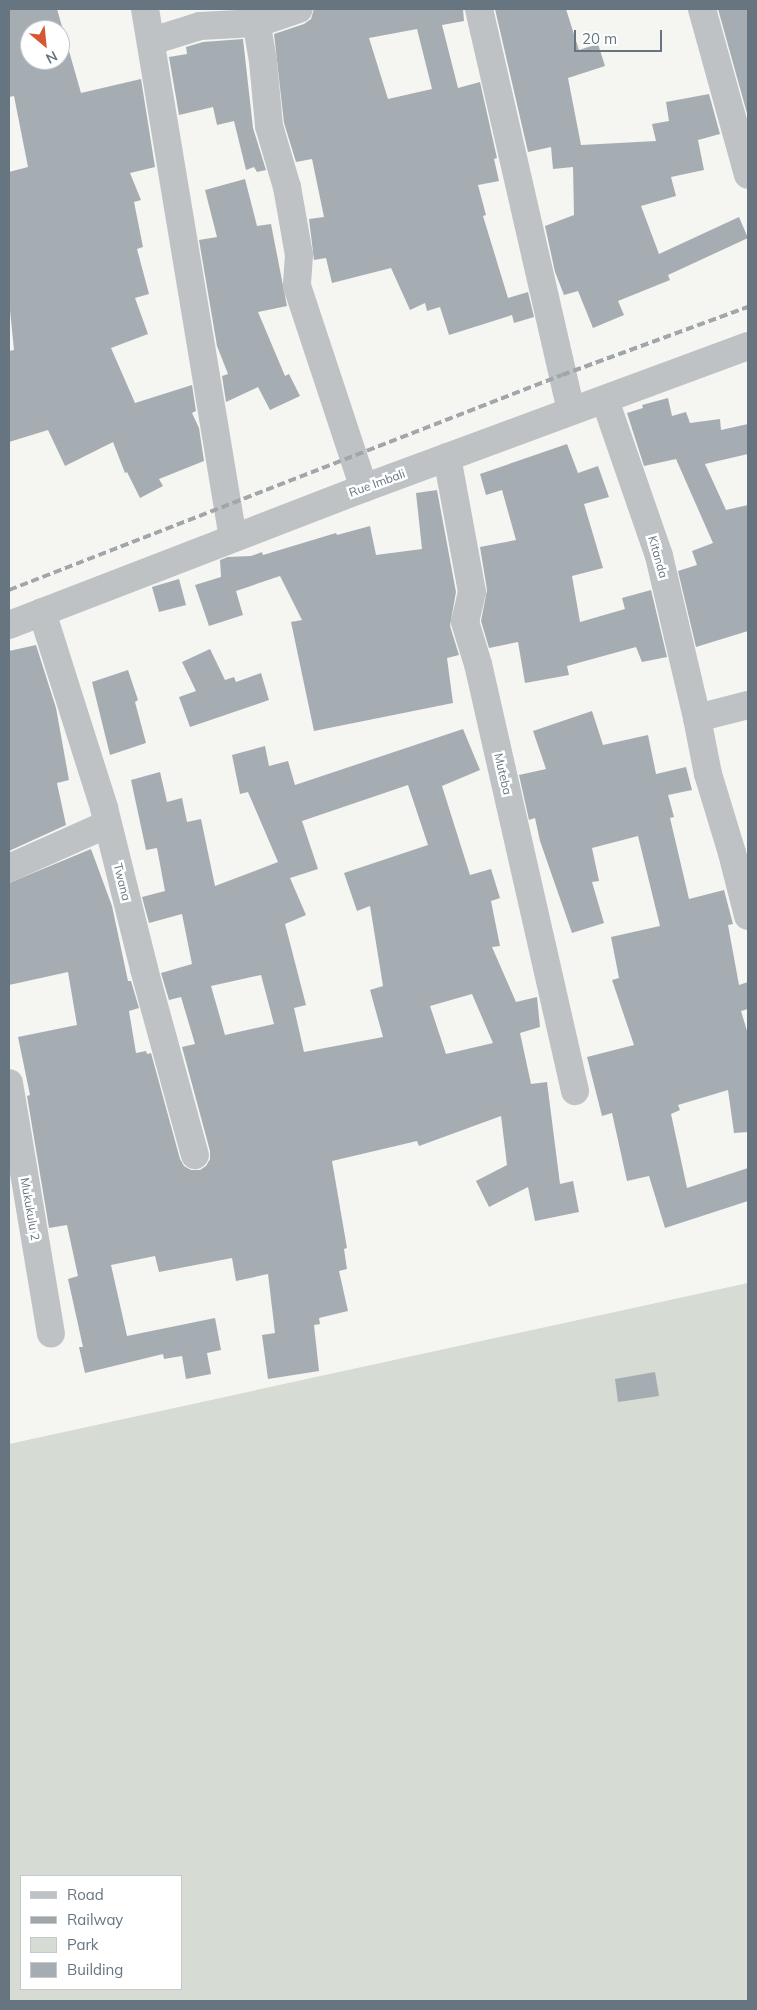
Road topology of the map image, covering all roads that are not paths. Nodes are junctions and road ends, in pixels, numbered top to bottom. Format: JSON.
{"nodes":[{"id":1,"x":146,"y":9,"type":"edge"},
{"id":2,"x":299,"y":9,"type":"edge"},
{"id":3,"x":479,"y":9,"type":"edge"},
{"id":4,"x":702,"y":9,"type":"edge"},
{"id":5,"x":256,"y":16,"type":"edge"},
{"id":6,"x":152,"y":41,"type":"junction"},
{"id":7,"x":748,"y":175,"type":"edge"},
{"id":8,"x":748,"y":346,"type":"edge"},
{"id":9,"x":606,"y":400,"type":"junction"},
{"id":10,"x":571,"y":411,"type":"junction"},
{"id":11,"x":447,"y":457,"type":"junction"},
{"id":12,"x":364,"y":488,"type":"junction"},
{"id":13,"x":233,"y":538,"type":"junction"},
{"id":14,"x":42,"y":612,"type":"junction"},
{"id":15,"x":9,"y":625,"type":"edge"},
{"id":16,"x":748,"y":704,"type":"edge"},
{"id":17,"x":697,"y":718,"type":"junction"},
{"id":18,"x":108,"y":824,"type":"junction"},
{"id":19,"x":9,"y":868,"type":"edge"},
{"id":20,"x":748,"y":916,"type":"edge"},
{"id":21,"x":9,"y":1083,"type":"edge"},
{"id":22,"x":575,"y":1091,"type":"dead end"},
{"id":23,"x":194,"y":1155,"type":"dead end"},
{"id":24,"x":51,"y":1334,"type":"dead end"}],
"edges":[{"from":1,"to":6,"type":"street"},
{"from":2,"to":5,"type":"street"},
{"from":3,"to":10,"type":"street"},
{"from":4,"to":7,"type":"street"},
{"from":5,"to":6,"type":"street"},
{"from":5,"to":12,"type":"street"},
{"from":6,"to":13,"type":"street"},
{"from":8,"to":9,"type":"street","name":"Rue Imbali"},
{"from":9,"to":10,"type":"street","name":"Rue Imbali"},
{"from":9,"to":17,"type":"street","name":"Kitanda"},
{"from":10,"to":11,"type":"street","name":"Rue Imbali"},
{"from":11,"to":12,"type":"street","name":"Rue Imbali"},
{"from":11,"to":22,"type":"street","name":"Muteba"},
{"from":12,"to":13,"type":"street","name":"Rue Imbali"},
{"from":13,"to":14,"type":"street","name":"Rue Imbali"},
{"from":14,"to":15,"type":"street","name":"Rue Imbali"},
{"from":14,"to":18,"type":"street","name":"Twana"},
{"from":16,"to":17,"type":"street"},
{"from":17,"to":20,"type":"street","name":"Kitanda"},
{"from":18,"to":19,"type":"street"},
{"from":18,"to":23,"type":"street","name":"Twana"},
{"from":21,"to":24,"type":"street","name":"Mukukulu 2"}]}
